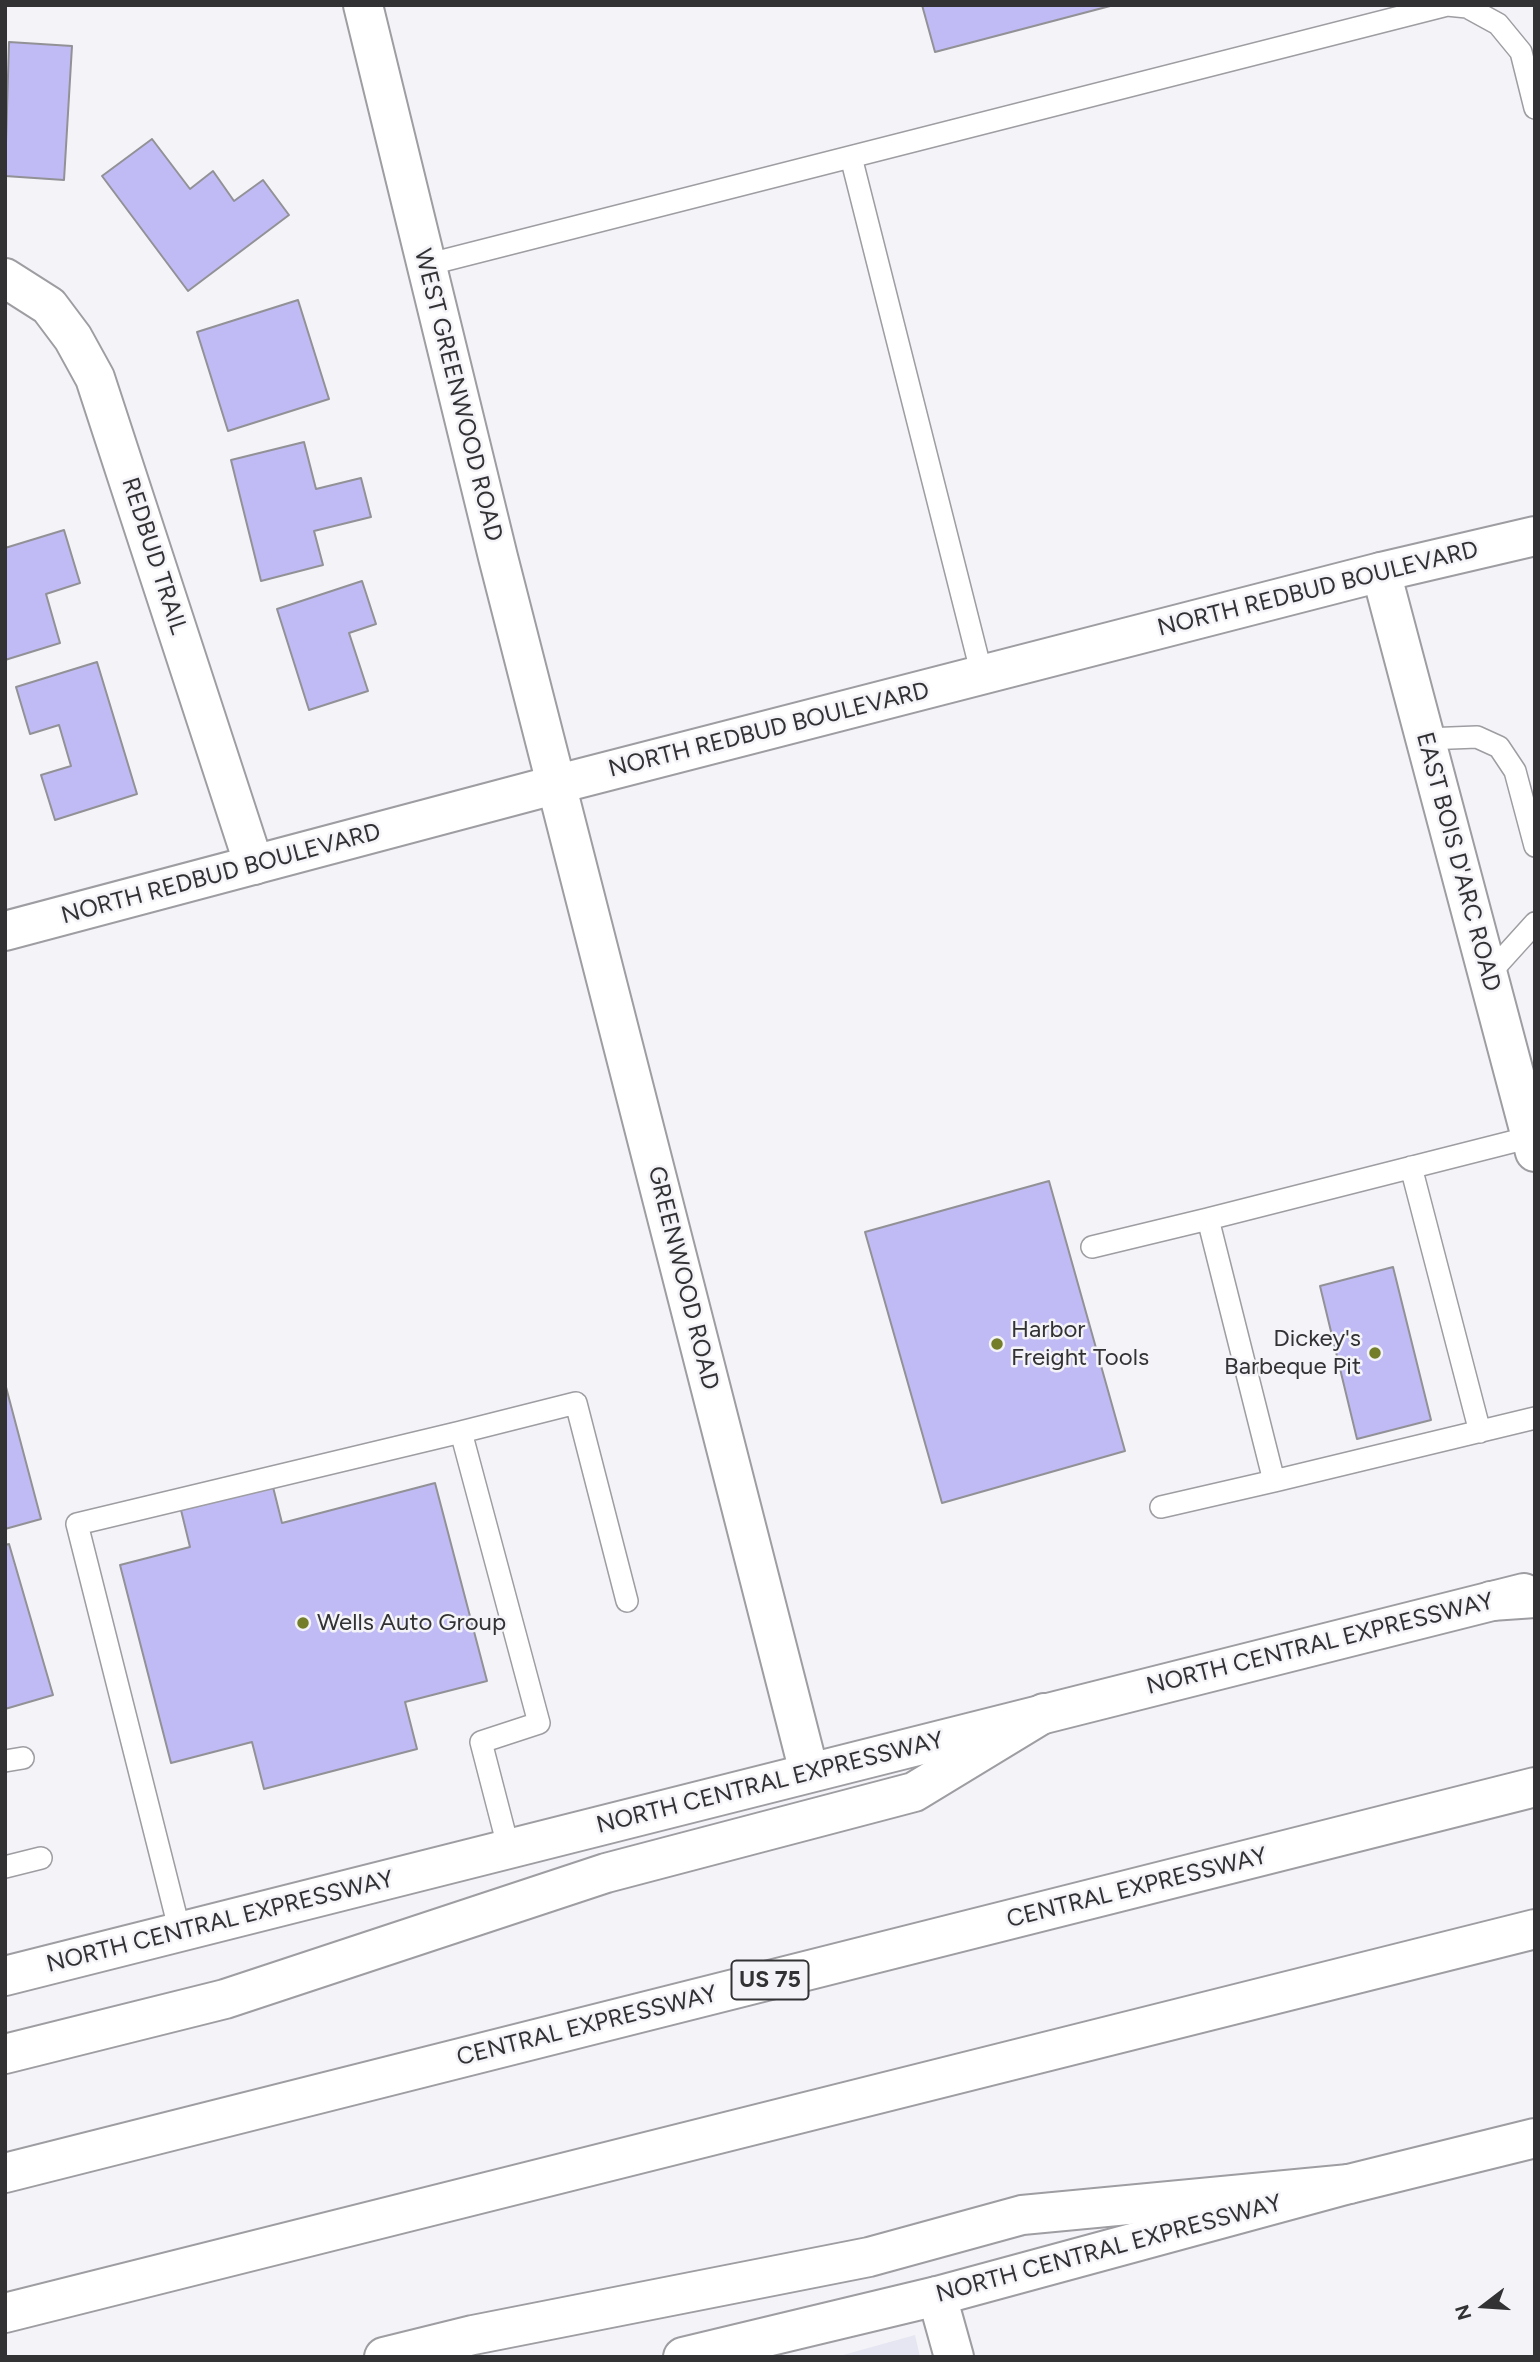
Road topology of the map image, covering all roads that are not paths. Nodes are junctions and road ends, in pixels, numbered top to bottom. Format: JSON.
{"nodes":[{"id":1,"x":363,"y":5,"type":"edge"},
{"id":2,"x":1535,"y":108,"type":"edge"},
{"id":3,"x":851,"y":157,"type":"junction"},
{"id":4,"x":426,"y":265,"type":"junction"},
{"id":5,"x":5,"y":278,"type":"edge"},
{"id":6,"x":1535,"y":536,"type":"edge"},
{"id":7,"x":1381,"y":572,"type":"junction"},
{"id":8,"x":982,"y":675,"type":"junction"},
{"id":9,"x":1424,"y":738,"type":"junction"},
{"id":10,"x":558,"y":784,"type":"junction"},
{"id":11,"x":1535,"y":846,"type":"edge"},
{"id":12,"x":254,"y":865,"type":"junction"},
{"id":13,"x":1535,"y":923,"type":"edge"},
{"id":14,"x":5,"y":931,"type":"edge"},
{"id":15,"x":1488,"y":975,"type":"junction"},
{"id":16,"x":1533,"y":1145,"type":"edge"},
{"id":17,"x":1411,"y":1167,"type":"junction"},
{"id":18,"x":1208,"y":1219,"type":"junction"},
{"id":19,"x":1092,"y":1247,"type":"dead end"},
{"id":20,"x":1535,"y":1418,"type":"edge"},
{"id":21,"x":461,"y":1432,"type":"junction"},
{"id":22,"x":1480,"y":1432,"type":"junction"},
{"id":23,"x":1275,"y":1481,"type":"junction"},
{"id":24,"x":1161,"y":1507,"type":"dead end"},
{"id":25,"x":1535,"y":1590,"type":"edge"},
{"id":26,"x":1535,"y":1598,"type":"edge"},
{"id":27,"x":627,"y":1601,"type":"dead end"},
{"id":28,"x":1490,"y":1601,"type":"junction"},
{"id":29,"x":1044,"y":1713,"type":"junction"},
{"id":30,"x":809,"y":1772,"type":"junction"},
{"id":31,"x":1535,"y":1787,"type":"edge"},
{"id":32,"x":509,"y":1850,"type":"junction"},
{"id":33,"x":41,"y":1858,"type":"dead end"},
{"id":34,"x":5,"y":1867,"type":"edge"},
{"id":35,"x":1535,"y":1929,"type":"edge"},
{"id":36,"x":180,"y":1932,"type":"junction"},
{"id":37,"x":5,"y":1976,"type":"edge"},
{"id":38,"x":5,"y":2054,"type":"edge"},
{"id":39,"x":1535,"y":2138,"type":"edge"},
{"id":40,"x":5,"y":2173,"type":"edge"},
{"id":41,"x":1349,"y":2184,"type":"junction"},
{"id":42,"x":937,"y":2296,"type":"junction"},
{"id":43,"x":5,"y":2313,"type":"edge"},
{"id":44,"x":384,"y":2357,"type":"edge"},
{"id":45,"x":683,"y":2357,"type":"edge"},
{"id":46,"x":954,"y":2357,"type":"edge"}],
"edges":[{"from":1,"to":4,"type":"main road","name":"WEST GREENWOOD ROAD"},
{"from":2,"to":3,"type":"lane"},
{"from":3,"to":4,"type":"lane"},
{"from":3,"to":8,"type":"lane"},
{"from":4,"to":10,"type":"main road","name":"WEST GREENWOOD ROAD"},
{"from":5,"to":12,"type":"main road","name":"REDBUD TRAIL"},
{"from":6,"to":7,"type":"main road","name":"NORTH REDBUD BOULEVARD"},
{"from":7,"to":8,"type":"main road","name":"NORTH REDBUD BOULEVARD"},
{"from":7,"to":9,"type":"main road","name":"EAST BOIS D'ARC ROAD"},
{"from":8,"to":10,"type":"main road","name":"NORTH REDBUD BOULEVARD"},
{"from":9,"to":11,"type":"lane"},
{"from":9,"to":15,"type":"main road","name":"EAST BOIS D'ARC ROAD"},
{"from":10,"to":12,"type":"main road","name":"NORTH REDBUD BOULEVARD"},
{"from":10,"to":30,"type":"main road","name":"GREENWOOD ROAD"},
{"from":12,"to":14,"type":"main road","name":"NORTH REDBUD BOULEVARD"},
{"from":13,"to":15,"type":"lane"},
{"from":15,"to":16,"type":"main road","name":"EAST BOIS D'ARC ROAD"},
{"from":16,"to":17,"type":"lane"},
{"from":17,"to":18,"type":"lane"},
{"from":17,"to":22,"type":"lane"},
{"from":18,"to":19,"type":"lane"},
{"from":18,"to":23,"type":"lane"},
{"from":20,"to":22,"type":"lane"},
{"from":21,"to":27,"type":"lane"},
{"from":21,"to":32,"type":"lane"},
{"from":21,"to":36,"type":"lane"},
{"from":22,"to":23,"type":"lane"},
{"from":23,"to":24,"type":"lane"},
{"from":25,"to":28,"type":"main road","name":"NORTH CENTRAL EXPRESSWAY"},
{"from":26,"to":28,"type":"main road"},
{"from":28,"to":29,"type":"main road","name":"NORTH CENTRAL EXPRESSWAY"},
{"from":29,"to":30,"type":"main road","name":"NORTH CENTRAL EXPRESSWAY"},
{"from":29,"to":38,"type":"main road"},
{"from":30,"to":32,"type":"main road","name":"NORTH CENTRAL EXPRESSWAY"},
{"from":31,"to":40,"type":"main road","name":"CENTRAL EXPRESSWAY","number":"US 75"},
{"from":32,"to":36,"type":"main road","name":"NORTH CENTRAL EXPRESSWAY"},
{"from":33,"to":34,"type":"lane"},
{"from":35,"to":43,"type":"main road"},
{"from":36,"to":37,"type":"main road","name":"NORTH CENTRAL EXPRESSWAY"},
{"from":39,"to":41,"type":"main road","name":"NORTH CENTRAL EXPRESSWAY"},
{"from":41,"to":42,"type":"main road","name":"NORTH CENTRAL EXPRESSWAY"},
{"from":41,"to":44,"type":"main road"},
{"from":42,"to":45,"type":"main road","name":"NORTH CENTRAL EXPRESSWAY"},
{"from":42,"to":46,"type":"main road"}]}
